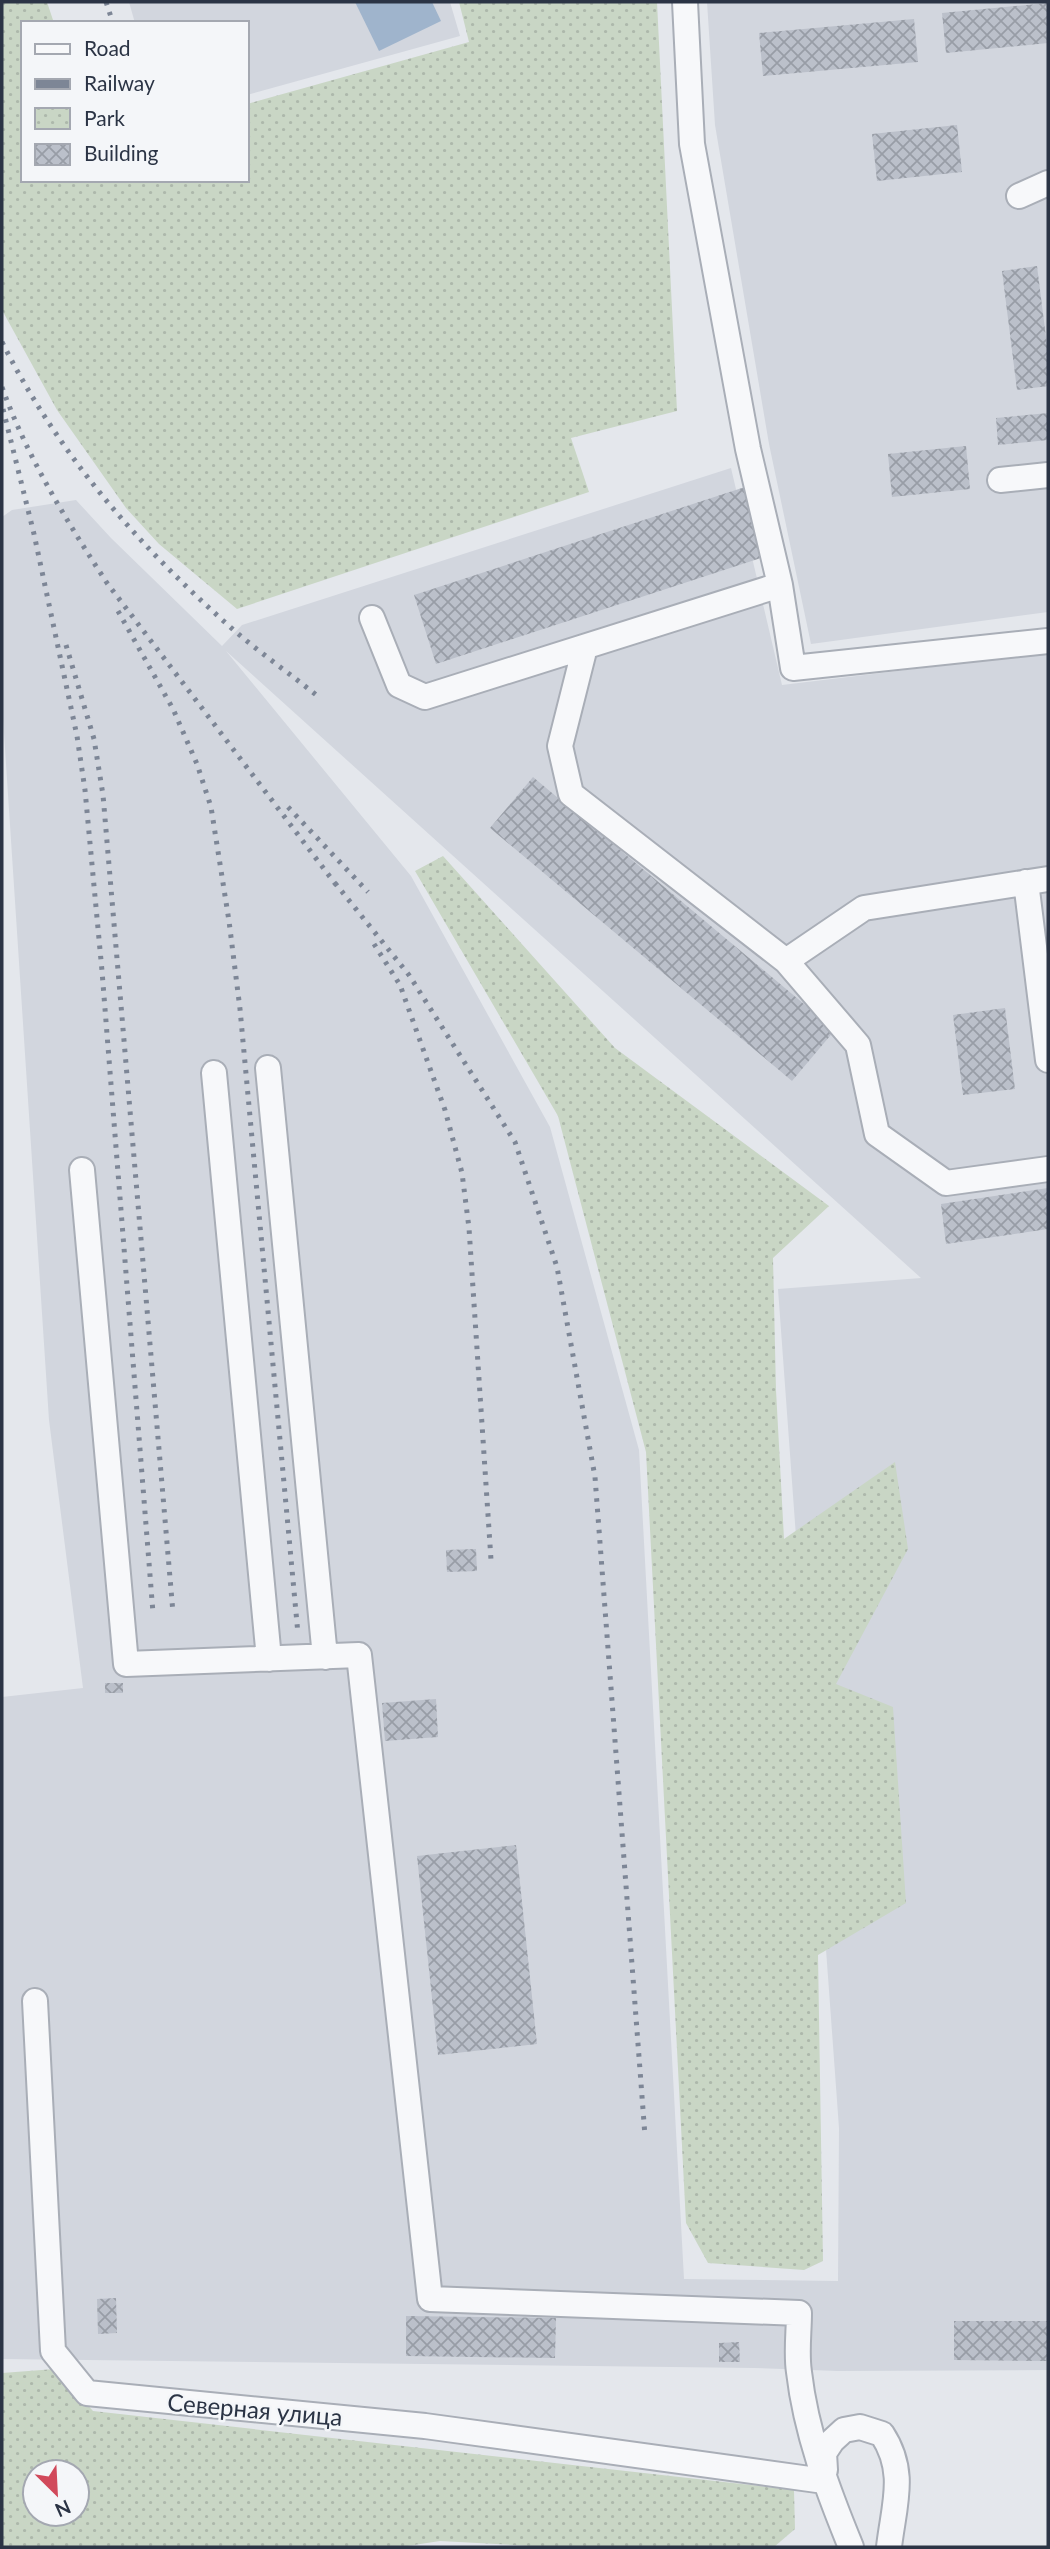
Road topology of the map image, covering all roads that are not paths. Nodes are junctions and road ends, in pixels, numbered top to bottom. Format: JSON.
{"nodes":[{"id":1,"x":685,"y":2,"type":"edge"},
{"id":2,"x":1048,"y":183,"type":"edge"},
{"id":3,"x":1019,"y":196,"type":"dead end"},
{"id":4,"x":1048,"y":475,"type":"edge"},
{"id":5,"x":1000,"y":480,"type":"dead end"},
{"id":6,"x":780,"y":585,"type":"junction"},
{"id":7,"x":372,"y":618,"type":"dead end"},
{"id":8,"x":1048,"y":641,"type":"edge"},
{"id":9,"x":585,"y":648,"type":"junction"},
{"id":10,"x":1037,"y":881,"type":"edge"},
{"id":11,"x":786,"y":961,"type":"junction"},
{"id":12,"x":1048,"y":1060,"type":"edge"},
{"id":13,"x":268,"y":1068,"type":"dead end"},
{"id":14,"x":214,"y":1073,"type":"dead end"},
{"id":15,"x":1048,"y":1169,"type":"edge"},
{"id":16,"x":82,"y":1170,"type":"dead end"},
{"id":17,"x":325,"y":1657,"type":"junction"},
{"id":18,"x":269,"y":1659,"type":"junction"},
{"id":19,"x":35,"y":2001,"type":"dead end"},
{"id":20,"x":824,"y":2481,"type":"junction"},
{"id":21,"x":851,"y":2547,"type":"edge"},
{"id":22,"x":890,"y":2547,"type":"edge"}],
"edges":[{"from":1,"to":6,"type":"street"},
{"from":2,"to":3,"type":"street"},
{"from":4,"to":5,"type":"street"},
{"from":6,"to":8,"type":"street"},
{"from":6,"to":9,"type":"street"},
{"from":7,"to":9,"type":"street"},
{"from":9,"to":11,"type":"street"},
{"from":10,"to":11,"type":"street"},
{"from":10,"to":12,"type":"street"},
{"from":11,"to":15,"type":"street"},
{"from":13,"to":17,"type":"street"},
{"from":14,"to":18,"type":"street"},
{"from":16,"to":18,"type":"street"},
{"from":17,"to":18,"type":"street"},
{"from":17,"to":20,"type":"street"},
{"from":19,"to":20,"type":"street","name":"Северная улица"},
{"from":20,"to":21,"type":"street"},
{"from":20,"to":22,"type":"street"}]}
